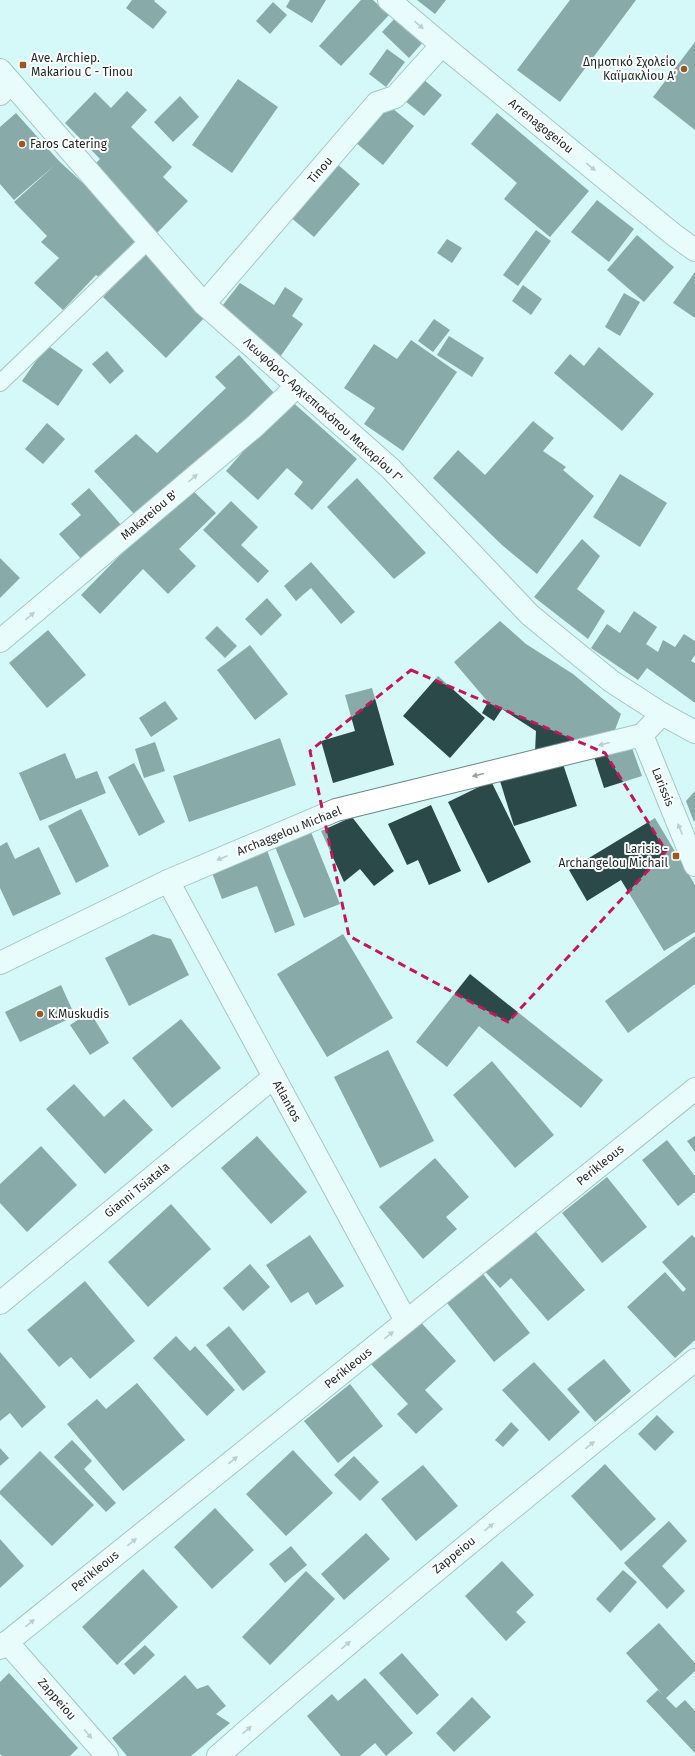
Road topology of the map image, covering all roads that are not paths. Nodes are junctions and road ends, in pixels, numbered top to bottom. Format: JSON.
{"nodes":[{"id":1,"x":389,"y":0,"type":"edge"},
{"id":2,"x":442,"y":45,"type":"junction"},
{"id":3,"x":4,"y":82,"type":"edge"},
{"id":4,"x":148,"y":241,"type":"junction"},
{"id":5,"x":695,"y":250,"type":"edge"},
{"id":6,"x":204,"y":304,"type":"junction"},
{"id":7,"x":0,"y":383,"type":"edge"},
{"id":8,"x":296,"y":387,"type":"junction"},
{"id":9,"x":0,"y":641,"type":"edge"},
{"id":10,"x":662,"y":714,"type":"junction"},
{"id":11,"x":695,"y":732,"type":"edge"},
{"id":12,"x":642,"y":735,"type":"junction"},
{"id":13,"x":695,"y":865,"type":"edge"},
{"id":14,"x":168,"y":881,"type":"junction"},
{"id":15,"x":0,"y":963,"type":"edge"},
{"id":16,"x":274,"y":1077,"type":"junction"},
{"id":17,"x":695,"y":1089,"type":"edge"},
{"id":18,"x":0,"y":1303,"type":"edge"},
{"id":19,"x":406,"y":1321,"type":"junction"},
{"id":20,"x":695,"y":1360,"type":"edge"},
{"id":21,"x":4,"y":1645,"type":"edge"},
{"id":22,"x":108,"y":1756,"type":"edge"},
{"id":23,"x":218,"y":1756,"type":"edge"}],
"edges":[{"from":1,"to":2,"type":"street","name":"Arrenagogeiou","one_way":true},
{"from":2,"to":5,"type":"street","name":"Arrenagogeiou","one_way":true},
{"from":2,"to":6,"type":"street","name":"Tinou"},
{"from":3,"to":4,"type":"street","name":"Λεωφόρος Αρχιεπισκόπου Μακαρίου Γ'"},
{"from":4,"to":6,"type":"street","name":"Λεωφόρος Αρχιεπισκόπου Μακαρίου Γ'"},
{"from":4,"to":7,"type":"lane"},
{"from":6,"to":8,"type":"street","name":"Λεωφόρος Αρχιεπισκόπου Μακαρίου Γ'"},
{"from":9,"to":8,"type":"street","name":"Makareiou B'","one_way":true},
{"from":8,"to":10,"type":"street","name":"Λεωφόρος Αρχιεπισκόπου Μακαρίου Γ'"},
{"from":10,"to":11,"type":"street","name":"Λεωφόρος Αρχιεπισκόπου Μακαρίου Γ'"},
{"from":10,"to":12,"type":"street"},
{"from":13,"to":12,"type":"street","name":"Larissis","one_way":true},
{"from":12,"to":14,"type":"street","name":"Archaggelou Michael","one_way":true},
{"from":14,"to":15,"type":"street","name":"Archaggelou Michael"},
{"from":14,"to":16,"type":"street","name":"Atlantos"},
{"from":16,"to":18,"type":"street","name":"Gianni Tsiatala"},
{"from":16,"to":19,"type":"street","name":"Atlantos"},
{"from":17,"to":19,"type":"street","name":"Perikleous"},
{"from":21,"to":19,"type":"street","name":"Perikleous","one_way":true},
{"from":23,"to":20,"type":"street","name":"Zappeiou","one_way":true},
{"from":21,"to":22,"type":"street","name":"Zappeiou","one_way":true}]}
